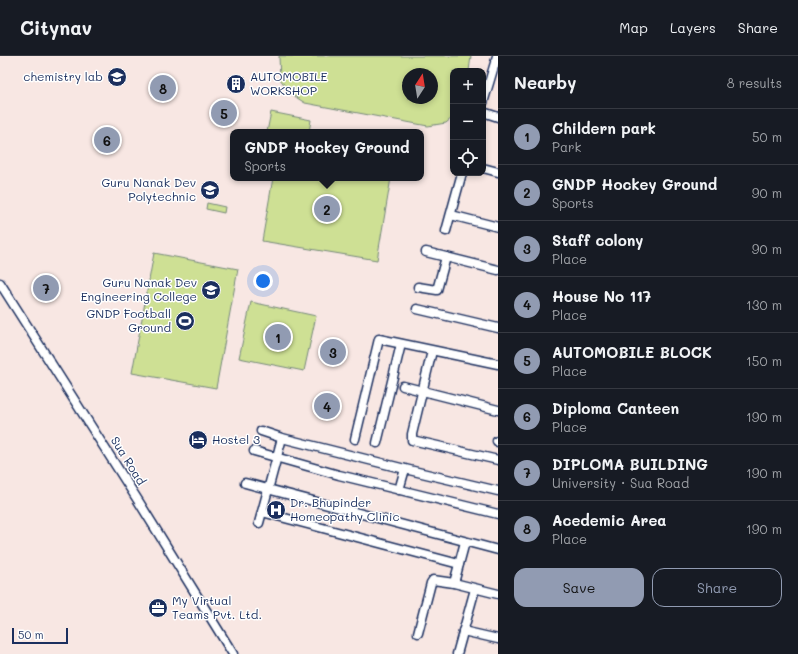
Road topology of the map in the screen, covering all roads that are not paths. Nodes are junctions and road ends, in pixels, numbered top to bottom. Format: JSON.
{"nodes":[{"id":1,"x":497,"y":56,"type":"edge"},
{"id":2,"x":495,"y":69,"type":"edge"},
{"id":3,"x":486,"y":94,"type":"edge"},
{"id":4,"x":486,"y":113,"type":"edge"},
{"id":5,"x":498,"y":117,"type":"edge"},
{"id":6,"x":486,"y":169,"type":"edge"},
{"id":7,"x":498,"y":172,"type":"edge"},
{"id":8,"x":461,"y":176,"type":"edge"},
{"id":9,"x":451,"y":215,"type":"junction"},
{"id":10,"x":498,"y":226,"type":"edge"},
{"id":11,"x":446,"y":232,"type":"dead end"},
{"id":12,"x":426,"y":252,"type":"dead end"},
{"id":13,"x":446,"y":257,"type":"junction"},
{"id":14,"x":498,"y":270,"type":"edge"},
{"id":15,"x":0,"y":283,"type":"edge"},
{"id":16,"x":418,"y":287,"type":"dead end"},
{"id":17,"x":417,"y":309,"type":"dead end"},
{"id":18,"x":498,"y":328,"type":"edge"},
{"id":19,"x":401,"y":344,"type":"junction"},
{"id":20,"x":432,"y":351,"type":"junction"},
{"id":21,"x":498,"y":364,"type":"edge"},
{"id":22,"x":403,"y":386,"type":"dead end"},
{"id":23,"x":423,"y":391,"type":"junction"},
{"id":24,"x":498,"y":410,"type":"edge"},
{"id":25,"x":261,"y":431,"type":"dead end"},
{"id":26,"x":282,"y":438,"type":"junction"},
{"id":27,"x":355,"y":439,"type":"dead end"},
{"id":28,"x":377,"y":443,"type":"dead end"},
{"id":29,"x":254,"y":451,"type":"dead end"},
{"id":30,"x":277,"y":458,"type":"junction"},
{"id":31,"x":498,"y":460,"type":"edge"},
{"id":32,"x":404,"y":469,"type":"junction"},
{"id":33,"x":244,"y":483,"type":"dead end"},
{"id":34,"x":268,"y":489,"type":"junction"},
{"id":35,"x":399,"y":490,"type":"junction"},
{"id":36,"x":498,"y":491,"type":"edge"},
{"id":37,"x":262,"y":512,"type":"junction"},
{"id":38,"x":498,"y":514,"type":"edge"},
{"id":39,"x":259,"y":523,"type":"dead end"},
{"id":40,"x":465,"y":542,"type":"junction"},
{"id":41,"x":498,"y":550,"type":"edge"},
{"id":42,"x":459,"y":564,"type":"junction"},
{"id":43,"x":454,"y":583,"type":"junction"},
{"id":44,"x":475,"y":589,"type":"junction"},
{"id":45,"x":498,"y":594,"type":"edge"},
{"id":46,"x":463,"y":631,"type":"junction"},
{"id":47,"x":418,"y":633,"type":"dead end"},
{"id":48,"x":498,"y":639,"type":"edge"},
{"id":49,"x":232,"y":654,"type":"edge"},
{"id":50,"x":457,"y":654,"type":"edge"}],
"edges":[{"from":1,"to":2,"type":"street"},
{"from":2,"to":3,"type":"street"},
{"from":4,"to":5,"type":"street"},
{"from":6,"to":7,"type":"street"},
{"from":8,"to":9,"type":"street"},
{"from":9,"to":10,"type":"street"},
{"from":9,"to":11,"type":"street"},
{"from":12,"to":13,"type":"street"},
{"from":13,"to":14,"type":"street"},
{"from":13,"to":16,"type":"street"},
{"from":15,"to":49,"type":"street","name":"Sua Road"},
{"from":17,"to":18,"type":"street"},
{"from":19,"to":20,"type":"street"},
{"from":19,"to":27,"type":"street"},
{"from":19,"to":28,"type":"street"},
{"from":20,"to":21,"type":"street"},
{"from":20,"to":23,"type":"street"},
{"from":22,"to":23,"type":"street"},
{"from":23,"to":24,"type":"street"},
{"from":23,"to":31,"type":"street"},
{"from":25,"to":26,"type":"street"},
{"from":26,"to":30,"type":"street"},
{"from":26,"to":32,"type":"street"},
{"from":29,"to":30,"type":"street"},
{"from":30,"to":34,"type":"street"},
{"from":30,"to":35,"type":"street"},
{"from":32,"to":35,"type":"street"},
{"from":32,"to":36,"type":"street"},
{"from":33,"to":34,"type":"street"},
{"from":34,"to":37,"type":"street"},
{"from":34,"to":40,"type":"street"},
{"from":35,"to":38,"type":"street"},
{"from":37,"to":39,"type":"street"},
{"from":37,"to":42,"type":"street"},
{"from":40,"to":41,"type":"street"},
{"from":40,"to":42,"type":"street"},
{"from":42,"to":43,"type":"street"},
{"from":43,"to":44,"type":"street"},
{"from":43,"to":47,"type":"street"},
{"from":44,"to":45,"type":"street"},
{"from":44,"to":46,"type":"street"},
{"from":46,"to":48,"type":"street"},
{"from":46,"to":50,"type":"street"}]}
